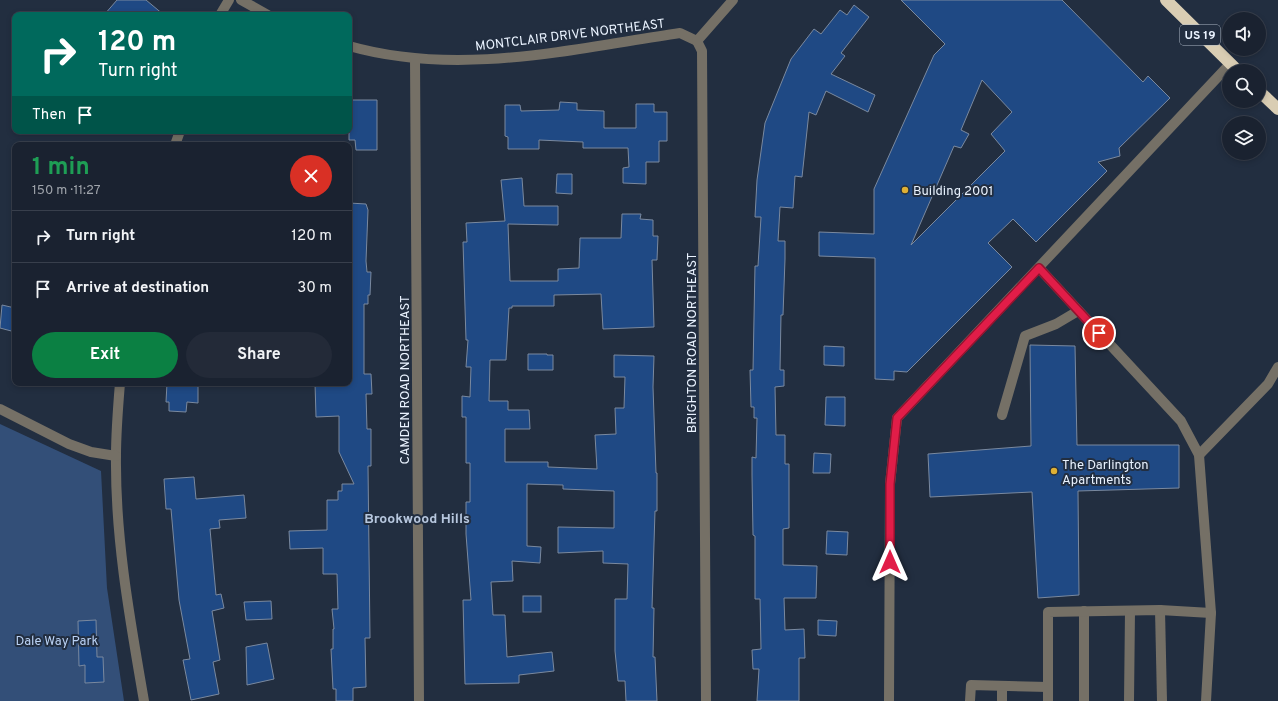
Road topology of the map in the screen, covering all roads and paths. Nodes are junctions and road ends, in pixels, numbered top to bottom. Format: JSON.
{"nodes":[{"id":1,"x":229,"y":0,"type":"edge"},
{"id":2,"x":241,"y":0,"type":"edge"},
{"id":3,"x":733,"y":0,"type":"edge"},
{"id":4,"x":1166,"y":0,"type":"edge"},
{"id":5,"x":222,"y":12,"type":"edge"},
{"id":6,"x":263,"y":12,"type":"edge"},
{"id":7,"x":697,"y":41,"type":"junction"},
{"id":8,"x":352,"y":47,"type":"edge"},
{"id":9,"x":416,"y":59,"type":"junction"},
{"id":10,"x":1230,"y":64,"type":"edge"},
{"id":11,"x":1222,"y":80,"type":"edge"},
{"id":12,"x":1266,"y":98,"type":"edge"},
{"id":13,"x":1278,"y":109,"type":"edge"},
{"id":14,"x":1039,"y":268,"type":"junction"},
{"id":15,"x":1078,"y":311,"type":"junction"},
{"id":16,"x":1278,"y":367,"type":"edge"},
{"id":17,"x":120,"y":386,"type":"edge"},
{"id":18,"x":0,"y":409,"type":"edge"},
{"id":19,"x":1002,"y":415,"type":"dead end"},
{"id":20,"x":1200,"y":455,"type":"junction"},
{"id":21,"x":116,"y":456,"type":"junction"},
{"id":22,"x":1160,"y":610,"type":"junction"},
{"id":23,"x":1084,"y":611,"type":"junction"},
{"id":24,"x":1130,"y":611,"type":"junction"},
{"id":25,"x":1211,"y":613,"type":"junction"},
{"id":26,"x":1002,"y":686,"type":"junction"},
{"id":27,"x":1048,"y":687,"type":"junction"},
{"id":28,"x":144,"y":701,"type":"edge"},
{"id":29,"x":419,"y":701,"type":"edge"},
{"id":30,"x":706,"y":701,"type":"edge"},
{"id":31,"x":889,"y":701,"type":"edge"},
{"id":32,"x":970,"y":701,"type":"edge"},
{"id":33,"x":1002,"y":701,"type":"edge"},
{"id":34,"x":1048,"y":701,"type":"edge"},
{"id":35,"x":1084,"y":701,"type":"edge"},
{"id":36,"x":1129,"y":701,"type":"edge"},
{"id":37,"x":1162,"y":701,"type":"edge"},
{"id":38,"x":1206,"y":701,"type":"edge"}],
"edges":[{"from":1,"to":5,"type":"street"},
{"from":2,"to":6,"type":"street"},
{"from":3,"to":7,"type":"street"},
{"from":4,"to":10,"type":"highway","number":"US 19"},
{"from":7,"to":9,"type":"street","name":"MONTCLAIR DRIVE NORTHEAST"},
{"from":7,"to":30,"type":"street","name":"BRIGHTON ROAD NORTHEAST"},
{"from":8,"to":9,"type":"street","name":"MONTCLAIR DRIVE NORTHEAST"},
{"from":9,"to":29,"type":"street","name":"CAMDEN ROAD NORTHEAST"},
{"from":11,"to":14,"type":"street"},
{"from":12,"to":13,"type":"highway"},
{"from":14,"to":15,"type":"street"},
{"from":14,"to":31,"type":"street"},
{"from":15,"to":19,"type":"street"},
{"from":15,"to":20,"type":"street"},
{"from":16,"to":20,"type":"street"},
{"from":17,"to":21,"type":"street"},
{"from":18,"to":21,"type":"street"},
{"from":20,"to":25,"type":"street"},
{"from":21,"to":28,"type":"street"},
{"from":22,"to":24,"type":"street"},
{"from":22,"to":25,"type":"street"},
{"from":22,"to":37,"type":"street"},
{"from":23,"to":24,"type":"street"},
{"from":23,"to":27,"type":"street"},
{"from":23,"to":35,"type":"street"},
{"from":24,"to":36,"type":"street"},
{"from":25,"to":38,"type":"street"},
{"from":26,"to":27,"type":"street"},
{"from":26,"to":32,"type":"street"},
{"from":26,"to":33,"type":"street"},
{"from":27,"to":34,"type":"street"}]}
